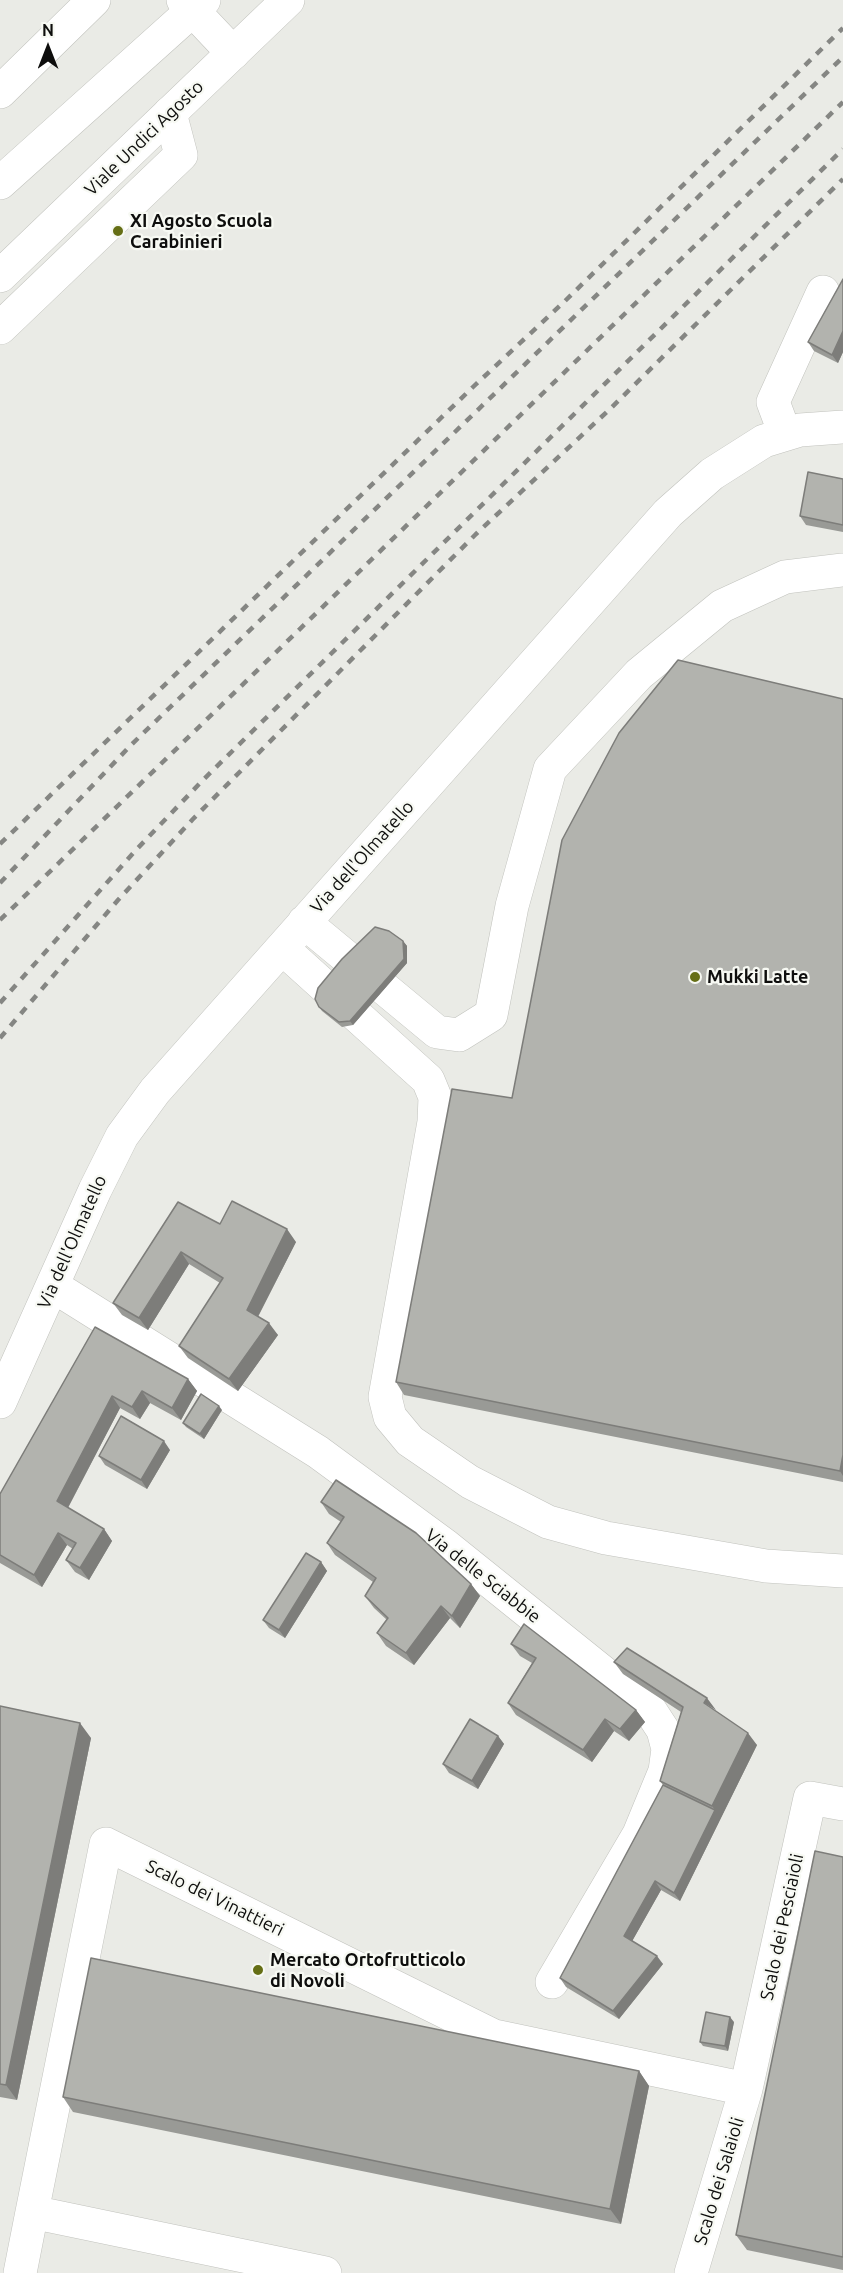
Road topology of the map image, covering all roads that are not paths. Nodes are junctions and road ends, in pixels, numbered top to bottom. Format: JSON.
{"nodes":[{"id":1,"x":94,"y":0,"type":"edge"},
{"id":2,"x":288,"y":0,"type":"edge"},
{"id":3,"x":193,"y":3,"type":"edge"},
{"id":4,"x":233,"y":52,"type":"junction"},
{"id":5,"x":0,"y":92,"type":"edge"},
{"id":6,"x":170,"y":113,"type":"junction"},
{"id":7,"x":0,"y":183,"type":"edge"},
{"id":8,"x":0,"y":276,"type":"edge"},
{"id":9,"x":823,"y":291,"type":"dead end"},
{"id":10,"x":0,"y":328,"type":"edge"},
{"id":11,"x":843,"y":427,"type":"edge"},
{"id":12,"x":785,"y":434,"type":"junction"},
{"id":13,"x":843,"y":570,"type":"edge"},
{"id":14,"x":304,"y":922,"type":"junction"},
{"id":15,"x":282,"y":948,"type":"junction"},
{"id":16,"x":52,"y":1286,"type":"junction"},
{"id":17,"x":0,"y":1402,"type":"edge"},
{"id":18,"x":843,"y":1570,"type":"edge"},
{"id":19,"x":843,"y":1804,"type":"edge"},
{"id":20,"x":552,"y":1982,"type":"dead end"},
{"id":21,"x":746,"y":2089,"type":"junction"},
{"id":22,"x":32,"y":2212,"type":"junction"},
{"id":23,"x":20,"y":2273,"type":"edge"},
{"id":24,"x":325,"y":2273,"type":"edge"},
{"id":25,"x":691,"y":2273,"type":"edge"}],
"edges":[{"from":1,"to":5,"type":"street"},
{"from":2,"to":4,"type":"street","name":"Viale Undici Agosto"},
{"from":3,"to":4,"type":"street"},
{"from":3,"to":7,"type":"street"},
{"from":4,"to":6,"type":"street","name":"Viale Undici Agosto"},
{"from":6,"to":8,"type":"street","name":"Viale Undici Agosto"},
{"from":6,"to":10,"type":"street"},
{"from":9,"to":12,"type":"street"},
{"from":11,"to":12,"type":"street","name":"Via dell'Olmatello"},
{"from":12,"to":14,"type":"street","name":"Via dell'Olmatello"},
{"from":13,"to":14,"type":"street"},
{"from":14,"to":15,"type":"street","name":"Via dell'Olmatello"},
{"from":15,"to":16,"type":"street","name":"Via dell'Olmatello"},
{"from":15,"to":18,"type":"street"},
{"from":16,"to":17,"type":"street","name":"Via dell'Olmatello"},
{"from":16,"to":20,"type":"street","name":"Via delle Sciabbie"},
{"from":19,"to":21,"type":"street","name":"Scalo dei Pesciaioli"},
{"from":21,"to":22,"type":"street","name":"Scalo dei Vinattieri"},
{"from":21,"to":25,"type":"street","name":"Scalo dei Salaioli"},
{"from":22,"to":23,"type":"street"},
{"from":22,"to":24,"type":"street"}]}
